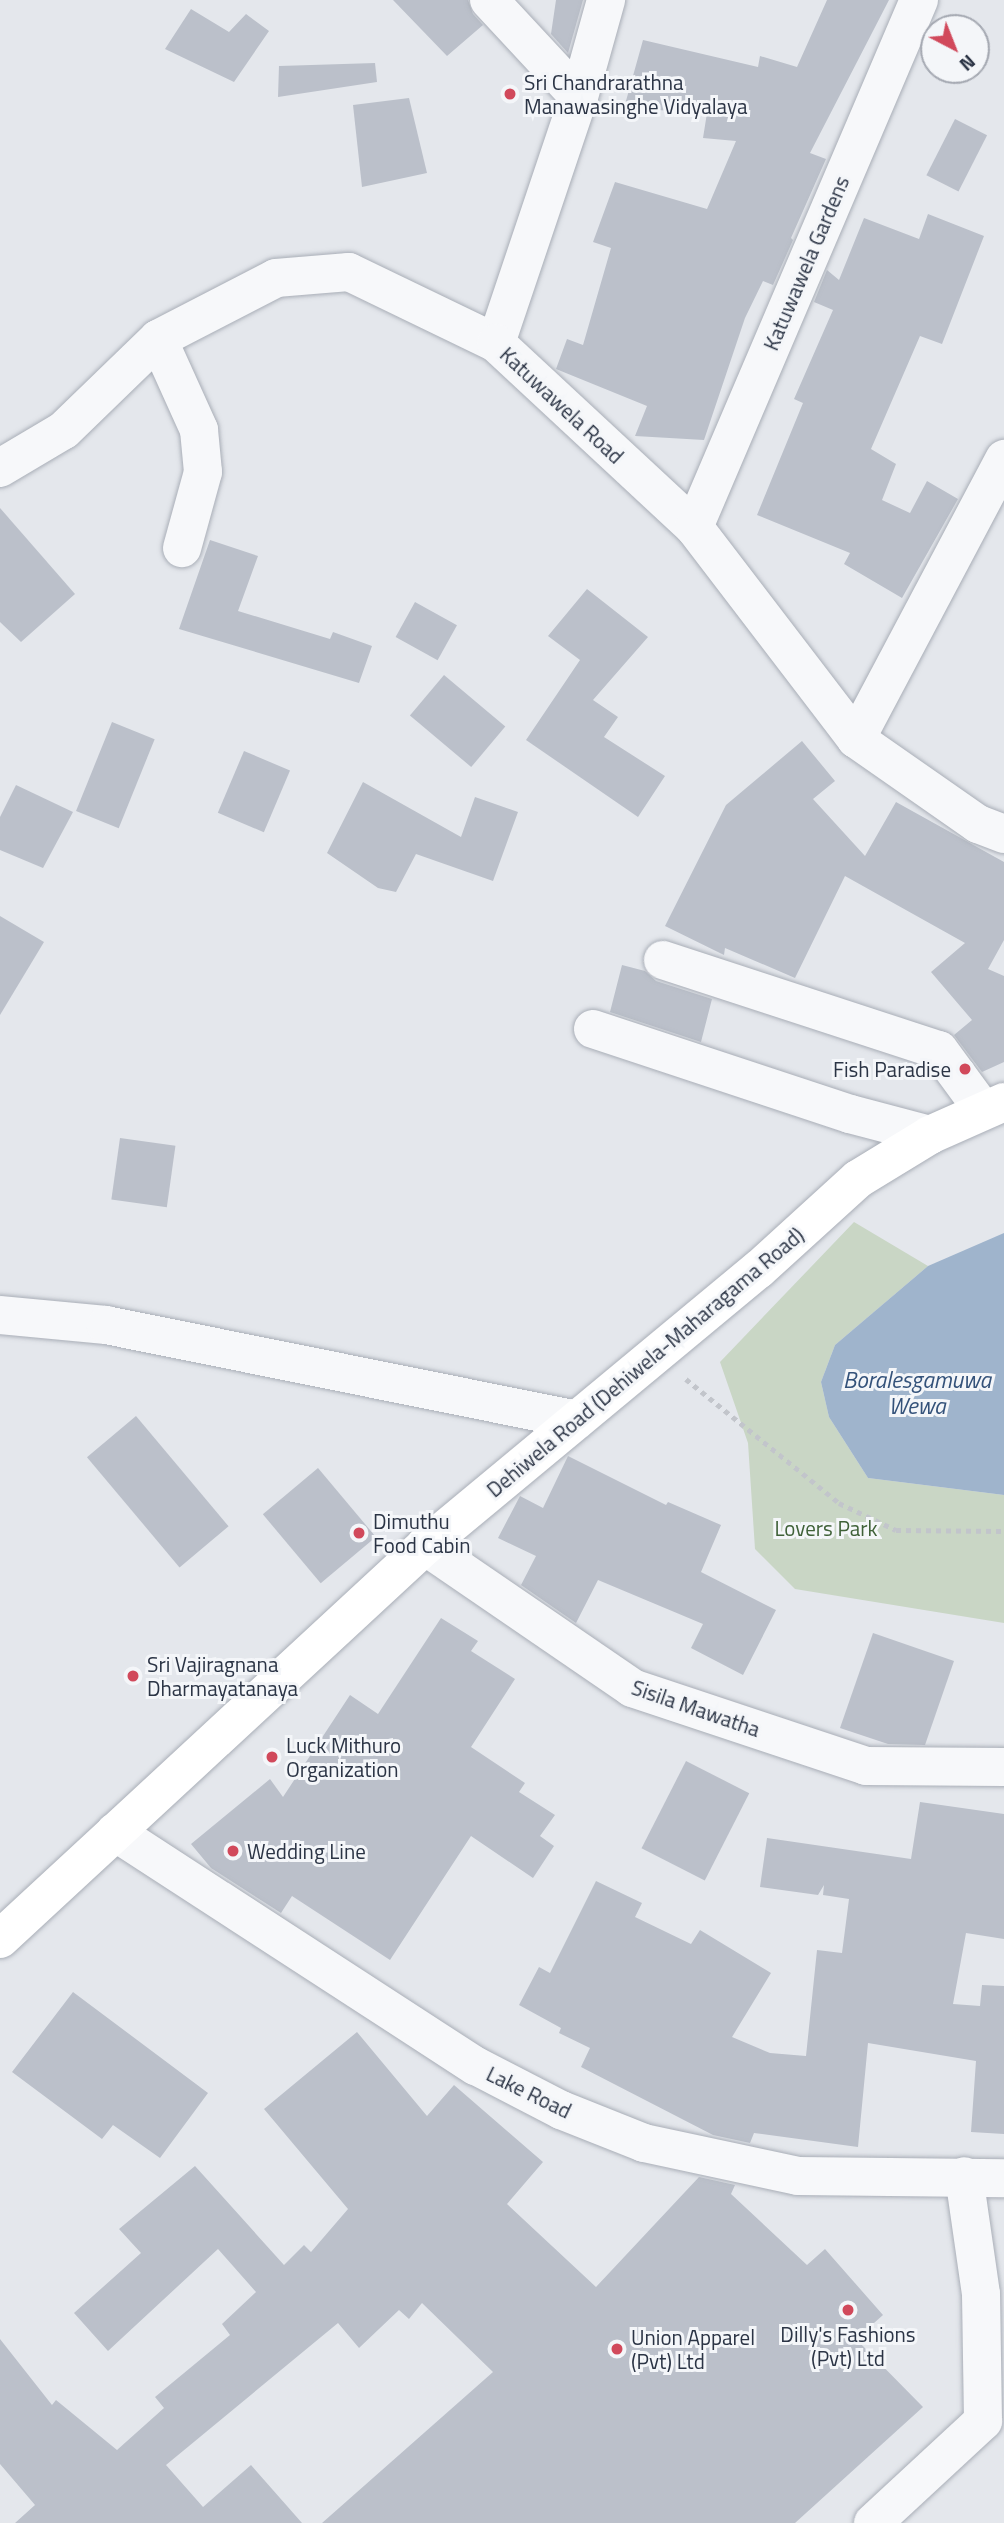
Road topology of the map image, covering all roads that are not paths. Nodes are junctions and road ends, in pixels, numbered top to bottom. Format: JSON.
{"nodes":[{"id":1,"x":489,"y":0,"type":"edge"},
{"id":2,"x":606,"y":0,"type":"edge"},
{"id":3,"x":919,"y":0,"type":"edge"},
{"id":4,"x":579,"y":97,"type":"junction"},
{"id":5,"x":158,"y":339,"type":"junction"},
{"id":6,"x":496,"y":343,"type":"junction"},
{"id":7,"x":1004,"y":460,"type":"edge"},
{"id":8,"x":0,"y":468,"type":"edge"},
{"id":9,"x":694,"y":527,"type":"junction"},
{"id":10,"x":182,"y":548,"type":"dead end"},
{"id":11,"x":856,"y":739,"type":"junction"},
{"id":12,"x":1004,"y":834,"type":"edge"},
{"id":13,"x":663,"y":960,"type":"dead end"},
{"id":14,"x":593,"y":1029,"type":"dead end"},
{"id":15,"x":993,"y":1106,"type":"edge"},
{"id":16,"x":930,"y":1135,"type":"junction"},
{"id":17,"x":0,"y":1315,"type":"edge"},
{"id":18,"x":577,"y":1420,"type":"junction"},
{"id":19,"x":425,"y":1546,"type":"junction"},
{"id":20,"x":1004,"y":1767,"type":"edge"},
{"id":21,"x":115,"y":1832,"type":"junction"},
{"id":22,"x":0,"y":1940,"type":"edge"},
{"id":23,"x":964,"y":2176,"type":"junction"},
{"id":24,"x":1004,"y":2178,"type":"edge"},
{"id":25,"x":873,"y":2523,"type":"edge"}],
"edges":[{"from":1,"to":4,"type":"street"},
{"from":2,"to":4,"type":"street"},
{"from":3,"to":9,"type":"street","name":"Katuwawela Gardens"},
{"from":4,"to":6,"type":"street"},
{"from":5,"to":6,"type":"street","name":"Katuwawela Road"},
{"from":5,"to":8,"type":"street","name":"Katuwawela Road"},
{"from":5,"to":10,"type":"street"},
{"from":6,"to":9,"type":"street","name":"Katuwawela Road"},
{"from":7,"to":11,"type":"street"},
{"from":9,"to":11,"type":"street","name":"Katuwawela Road"},
{"from":11,"to":12,"type":"street","name":"Katuwawela Road"},
{"from":13,"to":15,"type":"street"},
{"from":14,"to":16,"type":"street"},
{"from":15,"to":16,"type":"main road","name":"Dehiwela Road (Dehiwela-Maharagama Road)"},
{"from":16,"to":18,"type":"main road","name":"Dehiwela Road (Dehiwela-Maharagama Road)"},
{"from":17,"to":18,"type":"street"},
{"from":18,"to":19,"type":"main road","name":"Dehiwela Road (Dehiwela-Maharagama Road)"},
{"from":19,"to":20,"type":"street","name":"Sisila Mawatha"},
{"from":19,"to":21,"type":"main road","name":"Dehiwela Road (Dehiwela-Maharagama Road)"},
{"from":21,"to":22,"type":"main road","name":"Dehiwela Road (Dehiwela-Maharagama Road)"},
{"from":21,"to":23,"type":"street","name":"Lake Road"},
{"from":23,"to":24,"type":"street","name":"Lake Road"},
{"from":23,"to":25,"type":"street"}]}
